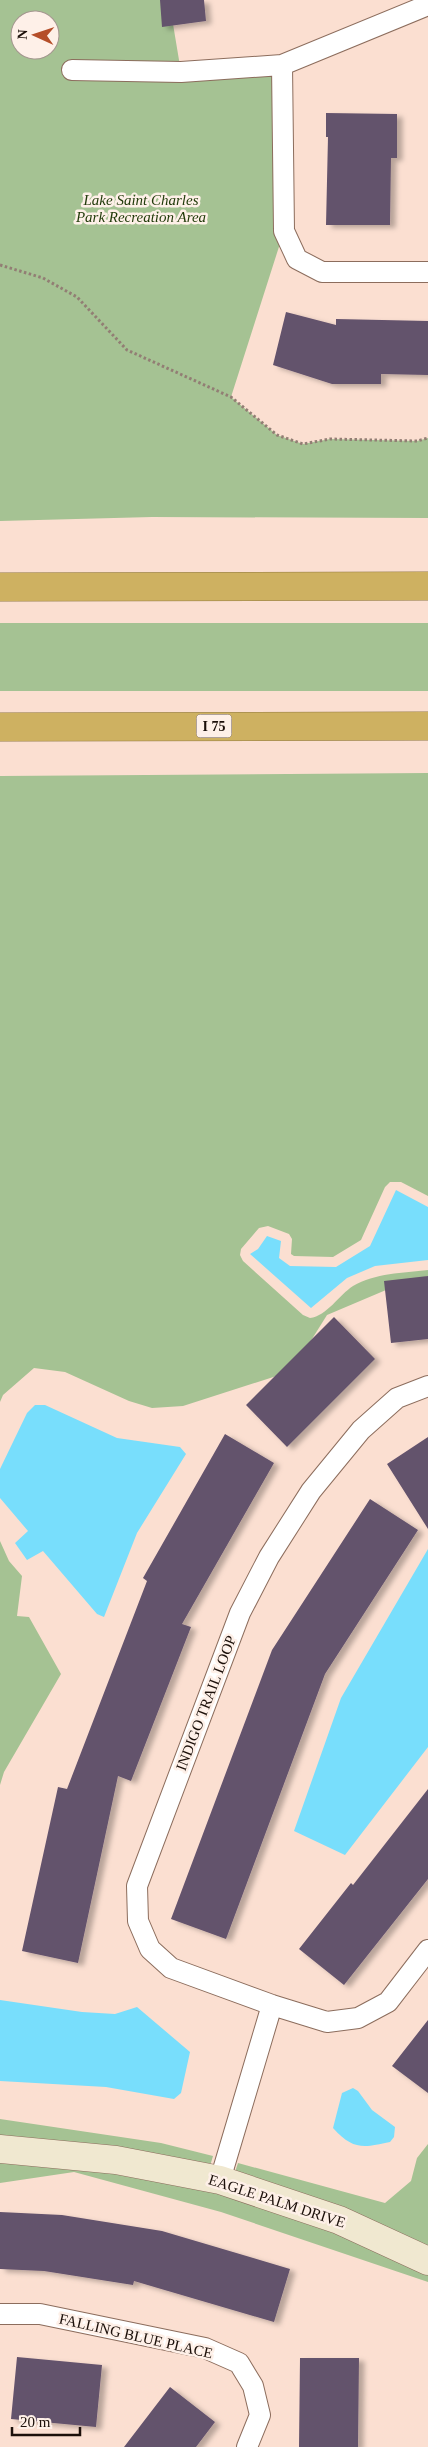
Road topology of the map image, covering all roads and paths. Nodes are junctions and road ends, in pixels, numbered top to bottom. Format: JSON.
{"nodes":[{"id":1,"x":428,"y":5,"type":"edge"},
{"id":2,"x":282,"y":65,"type":"junction"},
{"id":3,"x":72,"y":70,"type":"dead end"},
{"id":4,"x":0,"y":264,"type":"edge"},
{"id":5,"x":428,"y":272,"type":"edge"},
{"id":6,"x":428,"y":438,"type":"edge"},
{"id":7,"x":428,"y":586,"type":"edge"},
{"id":8,"x":0,"y":587,"type":"edge"},
{"id":9,"x":428,"y":726,"type":"edge"},
{"id":10,"x":0,"y":727,"type":"edge"},
{"id":11,"x":428,"y":1386,"type":"edge"},
{"id":12,"x":428,"y":1950,"type":"edge"},
{"id":13,"x":272,"y":2006,"type":"junction"},
{"id":14,"x":0,"y":2149,"type":"edge"},
{"id":15,"x":220,"y":2180,"type":"junction"},
{"id":16,"x":428,"y":2261,"type":"edge"},
{"id":17,"x":0,"y":2314,"type":"edge"},
{"id":18,"x":246,"y":2447,"type":"edge"}],
"edges":[{"from":1,"to":2,"type":"street"},
{"from":2,"to":3,"type":"street"},
{"from":2,"to":5,"type":"street"},
{"from":4,"to":6,"type":"path"},
{"from":7,"to":8,"type":"highway"},
{"from":9,"to":10,"type":"highway","number":"I 75"},
{"from":11,"to":13,"type":"street","name":"INDIGO TRAIL LOOP"},
{"from":12,"to":13,"type":"street","name":"INDIGO TRAIL LOOP"},
{"from":13,"to":15,"type":"street"},
{"from":14,"to":15,"type":"street","name":"EAGLE PALM DRIVE"},
{"from":15,"to":16,"type":"street","name":"EAGLE PALM DRIVE"},
{"from":17,"to":18,"type":"street","name":"FALLING BLUE PLACE"}]}
